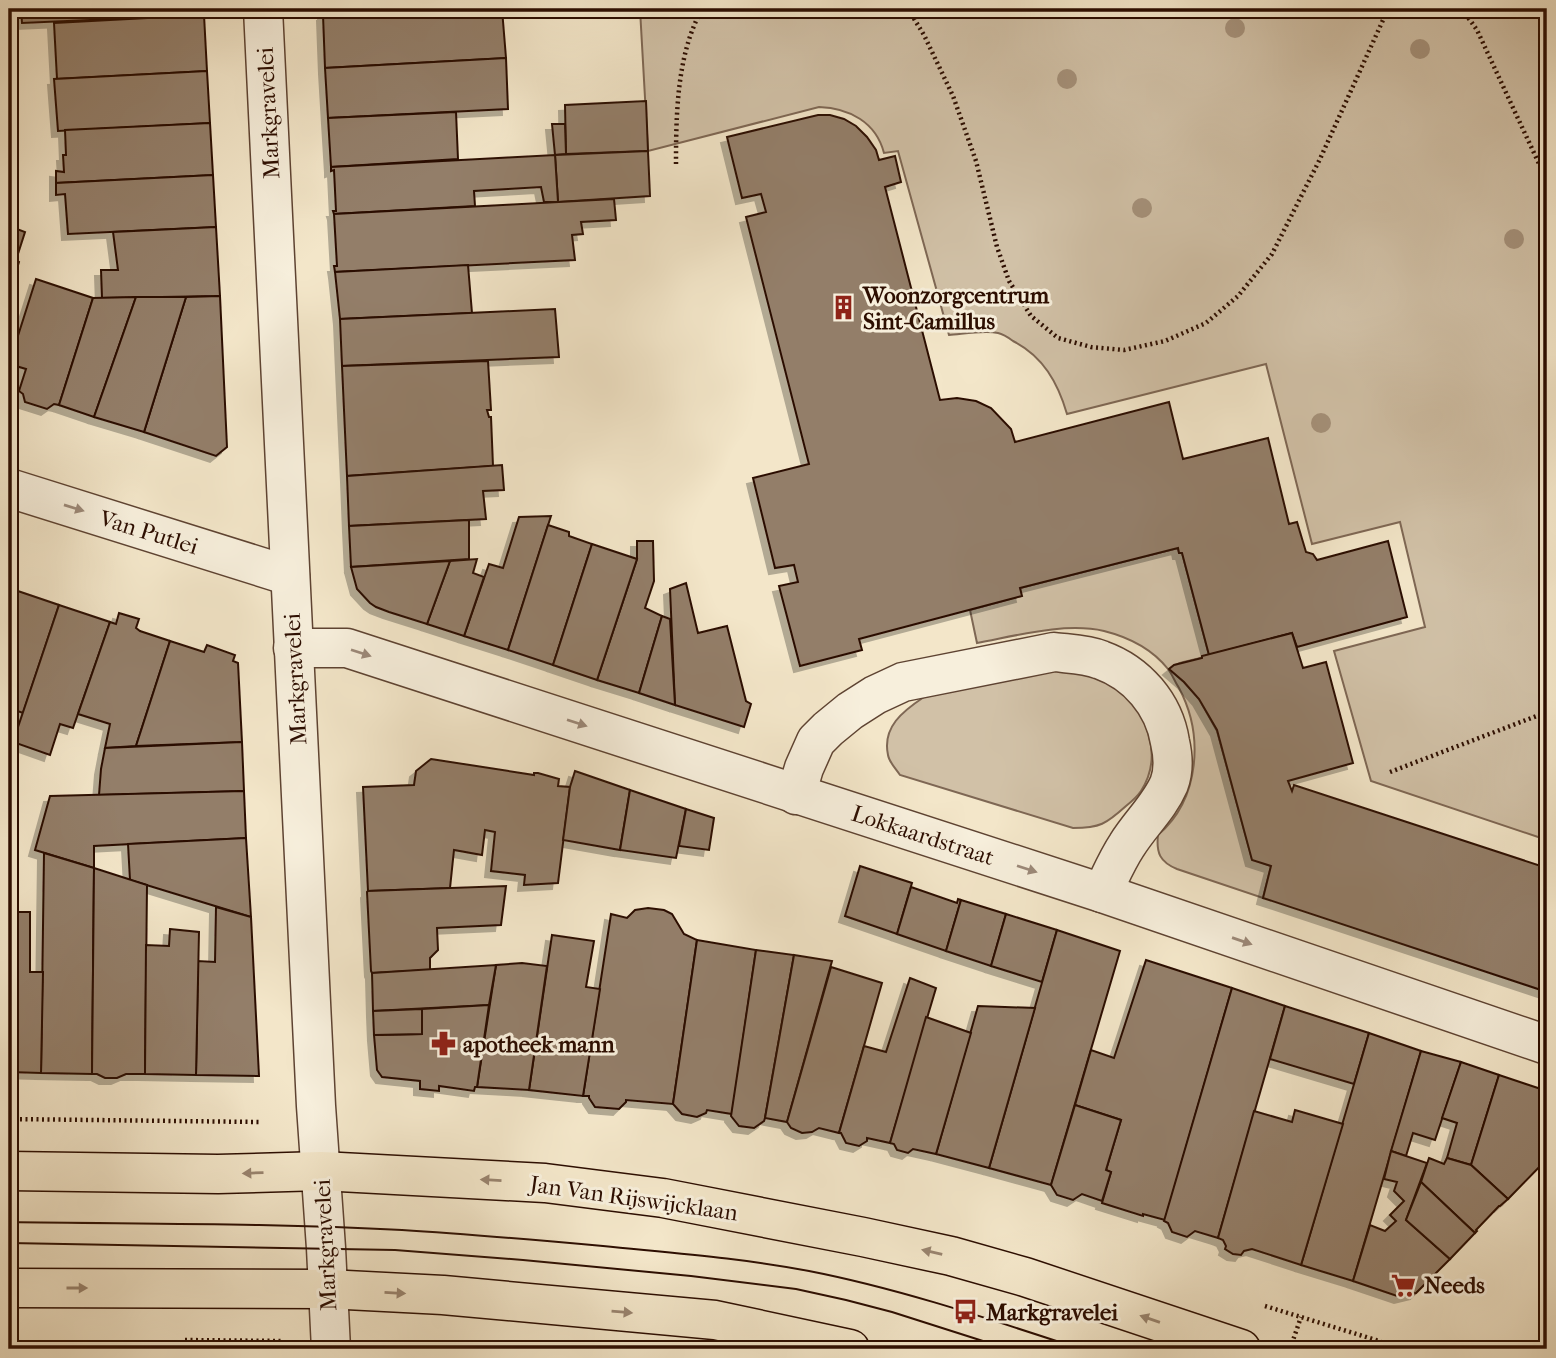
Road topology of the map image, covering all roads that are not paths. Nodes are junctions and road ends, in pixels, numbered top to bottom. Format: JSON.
{"nodes":[{"id":1,"x":263,"y":9,"type":"edge"},
{"id":2,"x":9,"y":488,"type":"edge"},
{"id":3,"x":290,"y":576,"type":"junction"},
{"id":4,"x":293,"y":648,"type":"junction"},
{"id":5,"x":796,"y":795,"type":"junction"},
{"id":6,"x":1102,"y":893,"type":"junction"},
{"id":7,"x":1547,"y":1045,"type":"edge"},
{"id":8,"x":9,"y":1171,"type":"edge"},
{"id":9,"x":321,"y":1171,"type":"junction"},
{"id":10,"x":9,"y":1288,"type":"edge"},
{"id":11,"x":327,"y":1289,"type":"junction"},
{"id":12,"x":330,"y":1346,"type":"edge"},
{"id":13,"x":850,"y":1349,"type":"edge"},
{"id":14,"x":1241,"y":1349,"type":"edge"}],
"edges":[{"from":1,"to":3,"type":"street","name":"Markgravelei"},
{"from":2,"to":3,"type":"street","name":"Van Putlei","one_way":true},
{"from":3,"to":4,"type":"street","name":"Markgravelei"},
{"from":4,"to":5,"type":"street","name":"Lokkaardstraat","one_way":true},
{"from":4,"to":9,"type":"street","name":"Markgravelei"},
{"from":5,"to":6,"type":"street","name":"Lokkaardstraat","one_way":true},
{"from":5,"to":6,"type":"street"},
{"from":6,"to":7,"type":"street","name":"Lokkaardstraat","one_way":true},
{"from":9,"to":8,"type":"main road","name":"Jan Van Rijswijcklaan","one_way":true},
{"from":9,"to":11,"type":"street","name":"Markgravelei"},
{"from":14,"to":9,"type":"main road","name":"Jan Van Rijswijcklaan","one_way":true},
{"from":10,"to":11,"type":"main road","one_way":true},
{"from":11,"to":12,"type":"street","name":"Markgravelei"},
{"from":11,"to":13,"type":"main road","one_way":true}]}
